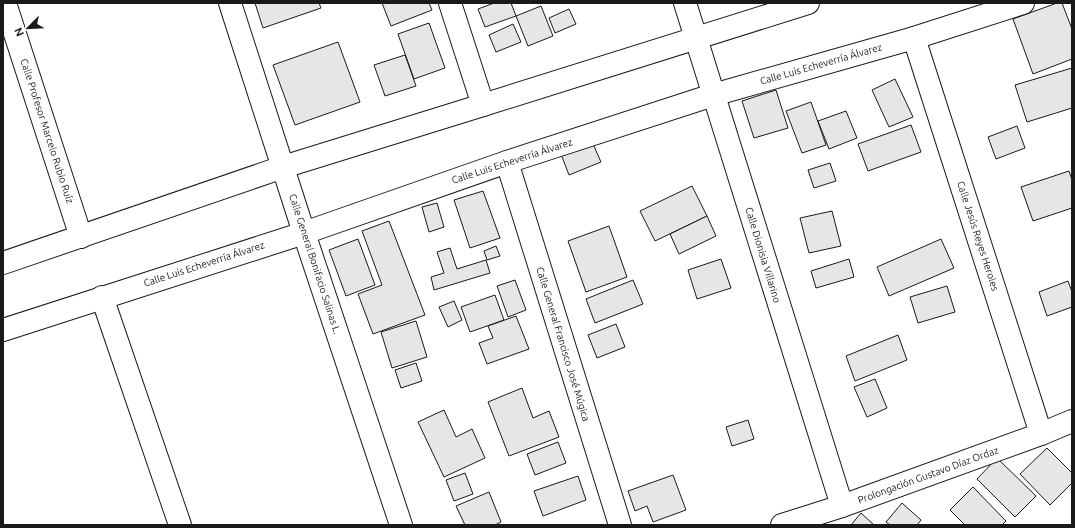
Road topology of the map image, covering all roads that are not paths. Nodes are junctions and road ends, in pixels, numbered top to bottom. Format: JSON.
{"nodes":[{"id":1,"x":6,"y":3,"type":"edge"},
{"id":2,"x":230,"y":3,"type":"edge"},
{"id":3,"x":450,"y":3,"type":"edge"},
{"id":4,"x":685,"y":3,"type":"edge"},
{"id":5,"x":808,"y":3,"type":"edge"},
{"id":6,"x":1023,"y":3,"type":"edge"},
{"id":7,"x":696,"y":38,"type":"junction"},
{"id":8,"x":914,"y":38,"type":"junction"},
{"id":9,"x":713,"y":95,"type":"junction"},
{"id":10,"x":483,"y":105,"type":"junction"},
{"id":11,"x":507,"y":162,"type":"junction"},
{"id":12,"x":283,"y":167,"type":"junction"},
{"id":13,"x":304,"y":232,"type":"junction"},
{"id":14,"x":81,"y":237,"type":"junction"},
{"id":15,"x":3,"y":263,"type":"edge"},
{"id":16,"x":102,"y":297,"type":"junction"},
{"id":17,"x":3,"y":330,"type":"edge"},
{"id":18,"x":1061,"y":430,"type":"edge"},
{"id":19,"x":842,"y":506,"type":"junction"},
{"id":20,"x":180,"y":525,"type":"edge"},
{"id":21,"x":401,"y":525,"type":"edge"},
{"id":22,"x":620,"y":525,"type":"edge"},
{"id":23,"x":782,"y":525,"type":"edge"}],
"edges":[{"from":1,"to":14,"type":"street","name":"Calle Profesor Marcelo Rubio Ruíz"},
{"from":2,"to":12,"type":"street","name":"Calle General Bonifacio Salinas L."},
{"from":3,"to":10,"type":"street"},
{"from":4,"to":7,"type":"street","name":"Calle Dionisia Villarino"},
{"from":5,"to":7,"type":"street"},
{"from":6,"to":8,"type":"street","name":"Calle Luis Echeverría Álvarez"},
{"from":7,"to":9,"type":"street","name":"Calle Dionisia Villarino"},
{"from":7,"to":10,"type":"street"},
{"from":8,"to":9,"type":"street","name":"Calle Luis Echeverría Álvarez"},
{"from":8,"to":18,"type":"street","name":"Calle Jesús Reyes Heroles"},
{"from":9,"to":11,"type":"street","name":"Calle Luis Echeverría Álvarez"},
{"from":9,"to":19,"type":"street","name":"Calle Dionisia Villarino"},
{"from":10,"to":12,"type":"street"},
{"from":11,"to":13,"type":"street","name":"Calle Luis Echeverría Álvarez"},
{"from":11,"to":22,"type":"street","name":"Calle General Francisco José Múgica"},
{"from":12,"to":13,"type":"street","name":"Calle General Bonifacio Salinas L."},
{"from":12,"to":14,"type":"street"},
{"from":13,"to":16,"type":"street","name":"Calle Luis Echeverría Álvarez"},
{"from":13,"to":21,"type":"street","name":"Calle General Bonifacio Salinas L."},
{"from":14,"to":15,"type":"street"},
{"from":16,"to":17,"type":"street","name":"Calle Luis Echeverría Álvarez"},
{"from":16,"to":20,"type":"street"},
{"from":18,"to":19,"type":"street","name":"Prolongación Gustavo Díaz Ordaz"},
{"from":19,"to":23,"type":"street","name":"Prolongación Gustavo Díaz Ordaz"}]}
